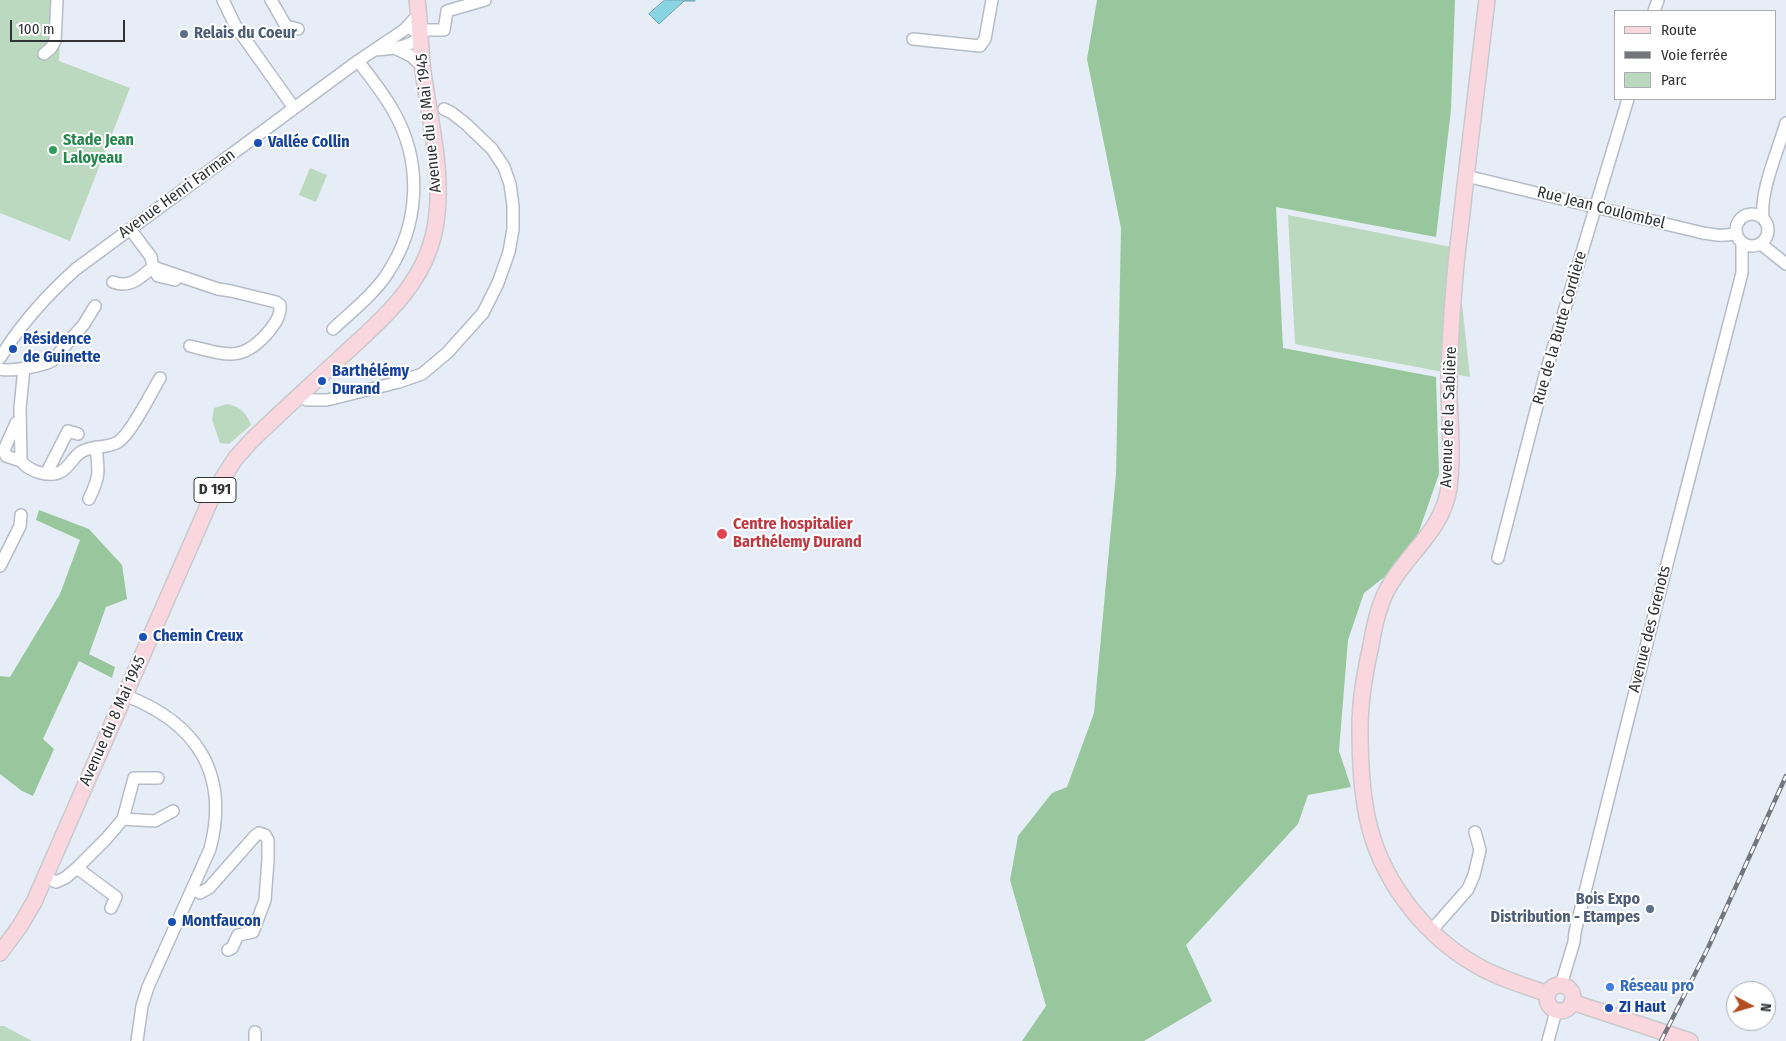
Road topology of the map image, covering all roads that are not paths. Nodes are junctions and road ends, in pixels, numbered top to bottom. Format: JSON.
{"nodes":[{"id":1,"x":57,"y":0,"type":"edge"},
{"id":2,"x":223,"y":0,"type":"edge"},
{"id":3,"x":271,"y":0,"type":"edge"},
{"id":4,"x":484,"y":0,"type":"edge"},
{"id":5,"x":992,"y":0,"type":"edge"},
{"id":6,"x":1487,"y":0,"type":"edge"},
{"id":7,"x":418,"y":7,"type":"edge"},
{"id":8,"x":298,"y":29,"type":"dead end"},
{"id":9,"x":404,"y":30,"type":"junction"},
{"id":10,"x":420,"y":34,"type":"junction"},
{"id":11,"x":913,"y":39,"type":"dead end"},
{"id":12,"x":397,"y":49,"type":"junction"},
{"id":13,"x":374,"y":50,"type":"junction"},
{"id":14,"x":44,"y":54,"type":"dead end"},
{"id":15,"x":358,"y":61,"type":"junction"},
{"id":16,"x":422,"y":66,"type":"junction"},
{"id":17,"x":1628,"y":100,"type":"edge"},
{"id":18,"x":294,"y":108,"type":"junction"},
{"id":19,"x":444,"y":110,"type":"dead end"},
{"id":20,"x":1786,"y":123,"type":"edge"},
{"id":21,"x":1466,"y":176,"type":"junction"},
{"id":22,"x":1764,"y":194,"type":"junction"},
{"id":23,"x":1595,"y":206,"type":"junction"},
{"id":24,"x":1749,"y":214,"type":"junction"},
{"id":25,"x":1763,"y":218,"type":"junction"},
{"id":26,"x":130,"y":229,"type":"junction"},
{"id":27,"x":1768,"y":233,"type":"junction"},
{"id":28,"x":1739,"y":238,"type":"junction"},
{"id":29,"x":1758,"y":245,"type":"junction"},
{"id":30,"x":1773,"y":252,"type":"junction"},
{"id":31,"x":1786,"y":264,"type":"edge"},
{"id":32,"x":153,"y":267,"type":"junction"},
{"id":33,"x":1742,"y":273,"type":"junction"},
{"id":34,"x":113,"y":282,"type":"dead end"},
{"id":35,"x":95,"y":306,"type":"dead end"},
{"id":36,"x":333,"y":329,"type":"dead end"},
{"id":37,"x":190,"y":346,"type":"dead end"},
{"id":38,"x":0,"y":358,"type":"edge"},
{"id":39,"x":24,"y":368,"type":"junction"},
{"id":40,"x":0,"y":369,"type":"edge"},
{"id":41,"x":160,"y":378,"type":"dead end"},
{"id":42,"x":299,"y":396,"type":"junction"},
{"id":43,"x":20,"y":421,"type":"junction"},
{"id":44,"x":78,"y":434,"type":"dead end"},
{"id":45,"x":96,"y":447,"type":"junction"},
{"id":46,"x":21,"y":461,"type":"junction"},
{"id":47,"x":46,"y":474,"type":"junction"},
{"id":48,"x":89,"y":499,"type":"dead end"},
{"id":49,"x":20,"y":515,"type":"dead end"},
{"id":50,"x":1498,"y":558,"type":"dead end"},
{"id":51,"x":1,"y":561,"type":"edge"},
{"id":52,"x":124,"y":695,"type":"junction"},
{"id":53,"x":158,"y":778,"type":"dead end"},
{"id":54,"x":173,"y":811,"type":"dead end"},
{"id":55,"x":123,"y":819,"type":"junction"},
{"id":56,"x":1475,"y":832,"type":"dead end"},
{"id":57,"x":77,"y":868,"type":"junction"},
{"id":58,"x":45,"y":877,"type":"junction"},
{"id":59,"x":193,"y":889,"type":"junction"},
{"id":60,"x":111,"y":908,"type":"dead end"},
{"id":61,"x":1431,"y":931,"type":"junction"},
{"id":62,"x":228,"y":950,"type":"dead end"},
{"id":63,"x":0,"y":953,"type":"edge"},
{"id":64,"x":1561,"y":985,"type":"junction"},
{"id":65,"x":1548,"y":994,"type":"junction"},
{"id":66,"x":1572,"y":1002,"type":"junction"},
{"id":67,"x":1556,"y":1010,"type":"junction"},
{"id":68,"x":137,"y":1041,"type":"edge"},
{"id":69,"x":1548,"y":1041,"type":"edge"},
{"id":70,"x":1690,"y":1041,"type":"edge"}],
"edges":[{"from":1,"to":14,"type":"street"},
{"from":2,"to":18,"type":"street"},
{"from":3,"to":8,"type":"street"},
{"from":4,"to":10,"type":"street"},
{"from":5,"to":11,"type":"street"},
{"from":6,"to":21,"type":"main road","name":"Avenue de la Sablière"},
{"from":7,"to":9,"type":"street","name":"Avenue Henri Farman"},
{"from":7,"to":10,"type":"main road","name":"Avenue du 8 Mai 1945","number":"D 191"},
{"from":9,"to":10,"type":"street"},
{"from":9,"to":13,"type":"street","name":"Avenue Henri Farman"},
{"from":10,"to":12,"type":"street"},
{"from":10,"to":16,"type":"main road","name":"Avenue du 8 Mai 1945","number":"D 191"},
{"from":12,"to":13,"type":"street"},
{"from":12,"to":16,"type":"street"},
{"from":13,"to":15,"type":"street","name":"Avenue Henri Farman"},
{"from":15,"to":18,"type":"street","name":"Avenue Henri Farman"},
{"from":15,"to":36,"type":"street"},
{"from":16,"to":42,"type":"main road","name":"Avenue du 8 Mai 1945","number":"D 191"},
{"from":17,"to":23,"type":"street","name":"Rue de la Butte Cordière"},
{"from":18,"to":26,"type":"street","name":"Avenue Henri Farman"},
{"from":19,"to":42,"type":"street"},
{"from":20,"to":22,"type":"street"},
{"from":21,"to":23,"type":"street","name":"Rue Jean Coulombel"},
{"from":21,"to":61,"type":"main road","name":"Avenue de la Sablière"},
{"from":22,"to":24,"type":"street"},
{"from":22,"to":25,"type":"street"},
{"from":23,"to":28,"type":"street","name":"Rue Jean Coulombel"},
{"from":23,"to":50,"type":"street","name":"Rue de la Butte Cordière"},
{"from":24,"to":25,"type":"street"},
{"from":24,"to":28,"type":"street"},
{"from":25,"to":27,"type":"street"},
{"from":26,"to":32,"type":"street"},
{"from":26,"to":38,"type":"street","name":"Avenue Henri Farman"},
{"from":27,"to":29,"type":"street"},
{"from":27,"to":30,"type":"street"},
{"from":28,"to":29,"type":"street"},
{"from":28,"to":33,"type":"street","name":"Avenue des Grenots"},
{"from":29,"to":30,"type":"street"},
{"from":29,"to":33,"type":"street","name":"Avenue des Grenots"},
{"from":30,"to":31,"type":"street"},
{"from":32,"to":34,"type":"street"},
{"from":32,"to":37,"type":"street"},
{"from":33,"to":64,"type":"street","name":"Avenue des Grenots"},
{"from":35,"to":39,"type":"street"},
{"from":39,"to":40,"type":"street"},
{"from":39,"to":43,"type":"street"},
{"from":41,"to":45,"type":"street"},
{"from":42,"to":52,"type":"main road","name":"Avenue du 8 Mai 1945","number":"D 191"},
{"from":43,"to":46,"type":"street"},
{"from":43,"to":46,"type":"street"},
{"from":44,"to":47,"type":"street"},
{"from":45,"to":47,"type":"street"},
{"from":45,"to":48,"type":"street"},
{"from":46,"to":47,"type":"street"},
{"from":49,"to":51,"type":"street"},
{"from":52,"to":58,"type":"main road","name":"Avenue du 8 Mai 1945","number":"D 191"},
{"from":52,"to":59,"type":"street"},
{"from":53,"to":55,"type":"street"},
{"from":54,"to":55,"type":"street"},
{"from":55,"to":57,"type":"street"},
{"from":56,"to":61,"type":"street"},
{"from":57,"to":58,"type":"street"},
{"from":57,"to":60,"type":"street"},
{"from":58,"to":63,"type":"main road","name":"Avenue du 8 Mai 1945","number":"D 191"},
{"from":59,"to":62,"type":"street"},
{"from":59,"to":68,"type":"street"},
{"from":61,"to":65,"type":"main road","name":"Avenue de la Sablière"},
{"from":64,"to":65,"type":"main road"},
{"from":64,"to":66,"type":"main road"},
{"from":65,"to":67,"type":"main road"},
{"from":66,"to":67,"type":"main road"},
{"from":66,"to":70,"type":"main road"},
{"from":67,"to":69,"type":"street"}]}
